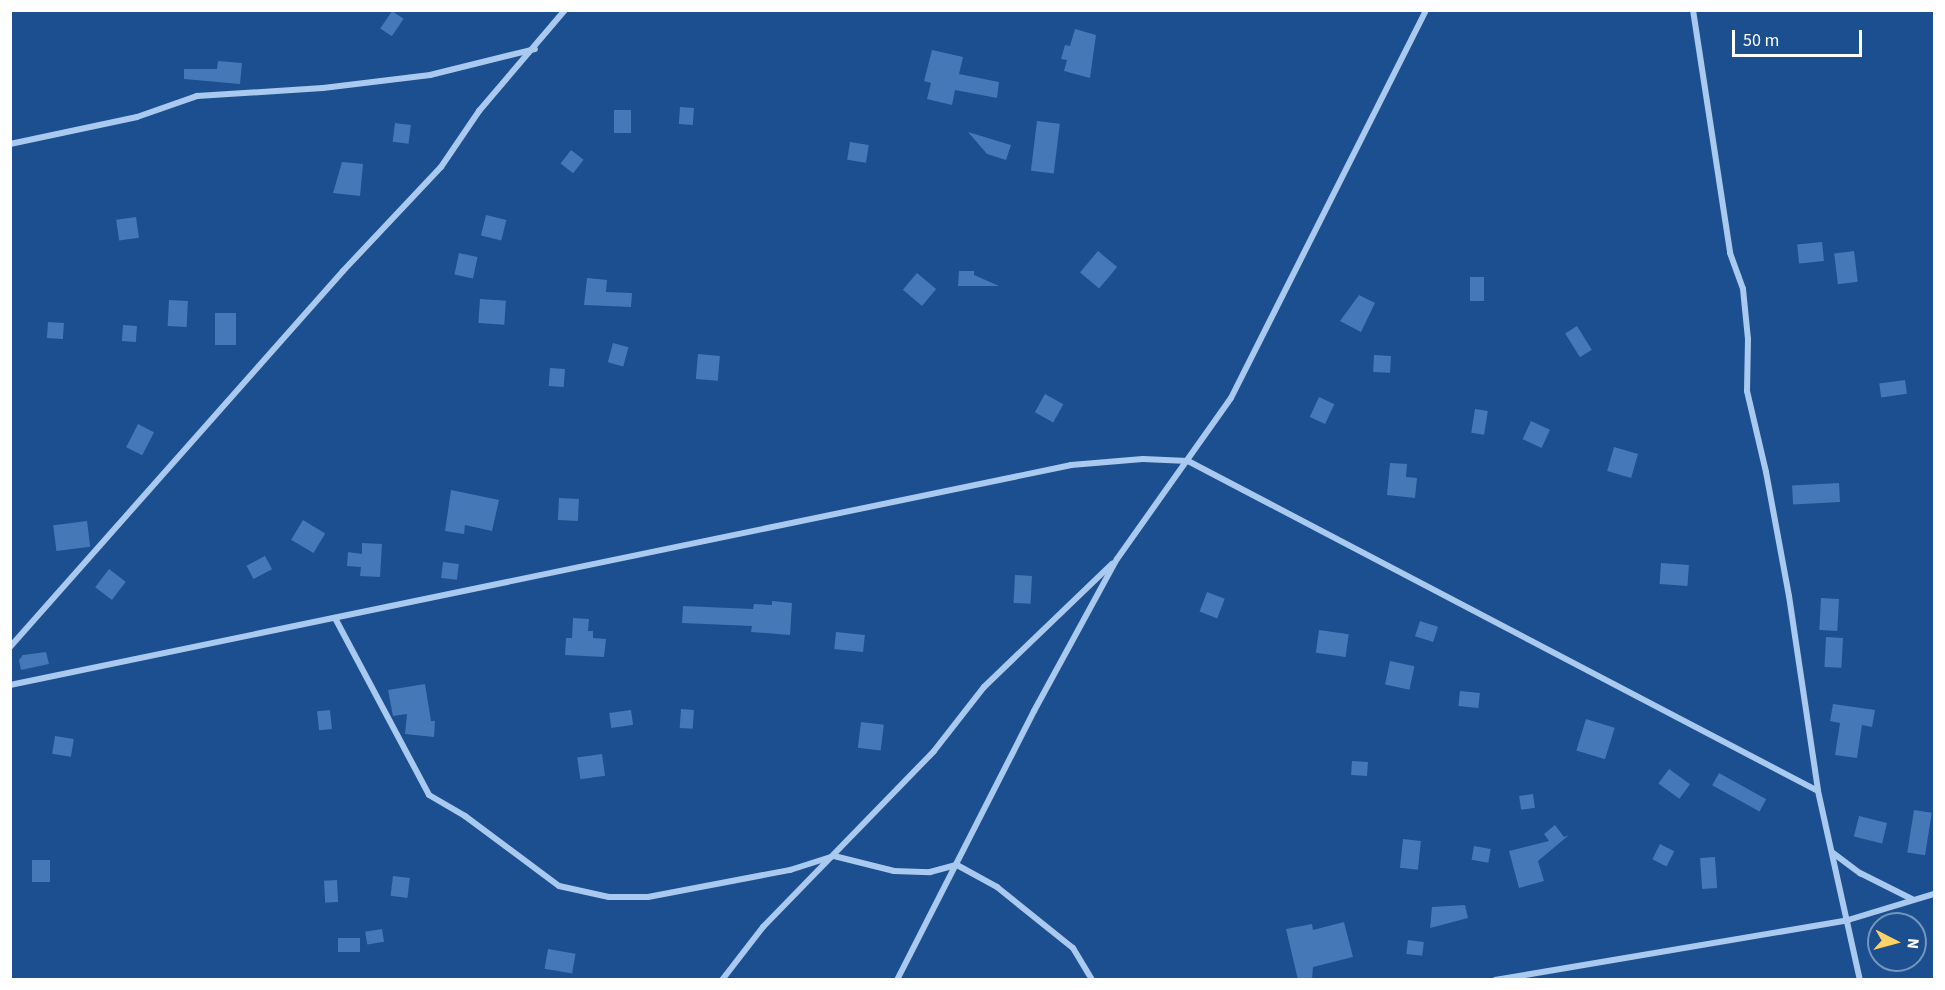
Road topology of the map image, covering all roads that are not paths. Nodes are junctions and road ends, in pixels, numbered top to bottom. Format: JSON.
{"nodes":[{"id":1,"x":565,"y":10,"type":"edge"},
{"id":2,"x":1426,"y":10,"type":"edge"},
{"id":3,"x":1693,"y":10,"type":"edge"},
{"id":4,"x":535,"y":49,"type":"junction"},
{"id":5,"x":10,"y":144,"type":"edge"},
{"id":6,"x":1188,"y":461,"type":"junction"},
{"id":7,"x":1117,"y":559,"type":"junction"},
{"id":8,"x":334,"y":618,"type":"junction"},
{"id":9,"x":10,"y":647,"type":"edge"},
{"id":10,"x":10,"y":685,"type":"edge"},
{"id":11,"x":1818,"y":790,"type":"junction"},
{"id":12,"x":1832,"y":853,"type":"junction"},
{"id":13,"x":834,"y":856,"type":"junction"},
{"id":14,"x":957,"y":865,"type":"junction"},
{"id":15,"x":1935,"y":894,"type":"edge"},
{"id":16,"x":1912,"y":899,"type":"junction"},
{"id":17,"x":1848,"y":920,"type":"junction"},
{"id":18,"x":722,"y":980,"type":"edge"},
{"id":19,"x":897,"y":980,"type":"edge"},
{"id":20,"x":1092,"y":980,"type":"edge"},
{"id":21,"x":1496,"y":980,"type":"edge"},
{"id":22,"x":1860,"y":980,"type":"edge"}],
"edges":[{"from":1,"to":4,"type":"street"},
{"from":2,"to":6,"type":"street"},
{"from":3,"to":11,"type":"street"},
{"from":4,"to":5,"type":"street"},
{"from":4,"to":9,"type":"street"},
{"from":6,"to":7,"type":"street"},
{"from":6,"to":8,"type":"street"},
{"from":6,"to":11,"type":"street"},
{"from":7,"to":13,"type":"street"},
{"from":7,"to":14,"type":"street"},
{"from":8,"to":10,"type":"street"},
{"from":8,"to":13,"type":"street"},
{"from":11,"to":12,"type":"street"},
{"from":12,"to":16,"type":"street"},
{"from":12,"to":17,"type":"street"},
{"from":13,"to":14,"type":"street"},
{"from":13,"to":18,"type":"street"},
{"from":14,"to":19,"type":"street"},
{"from":14,"to":20,"type":"street"},
{"from":15,"to":16,"type":"street"},
{"from":16,"to":17,"type":"street"},
{"from":17,"to":21,"type":"street"},
{"from":17,"to":22,"type":"street"}]}
